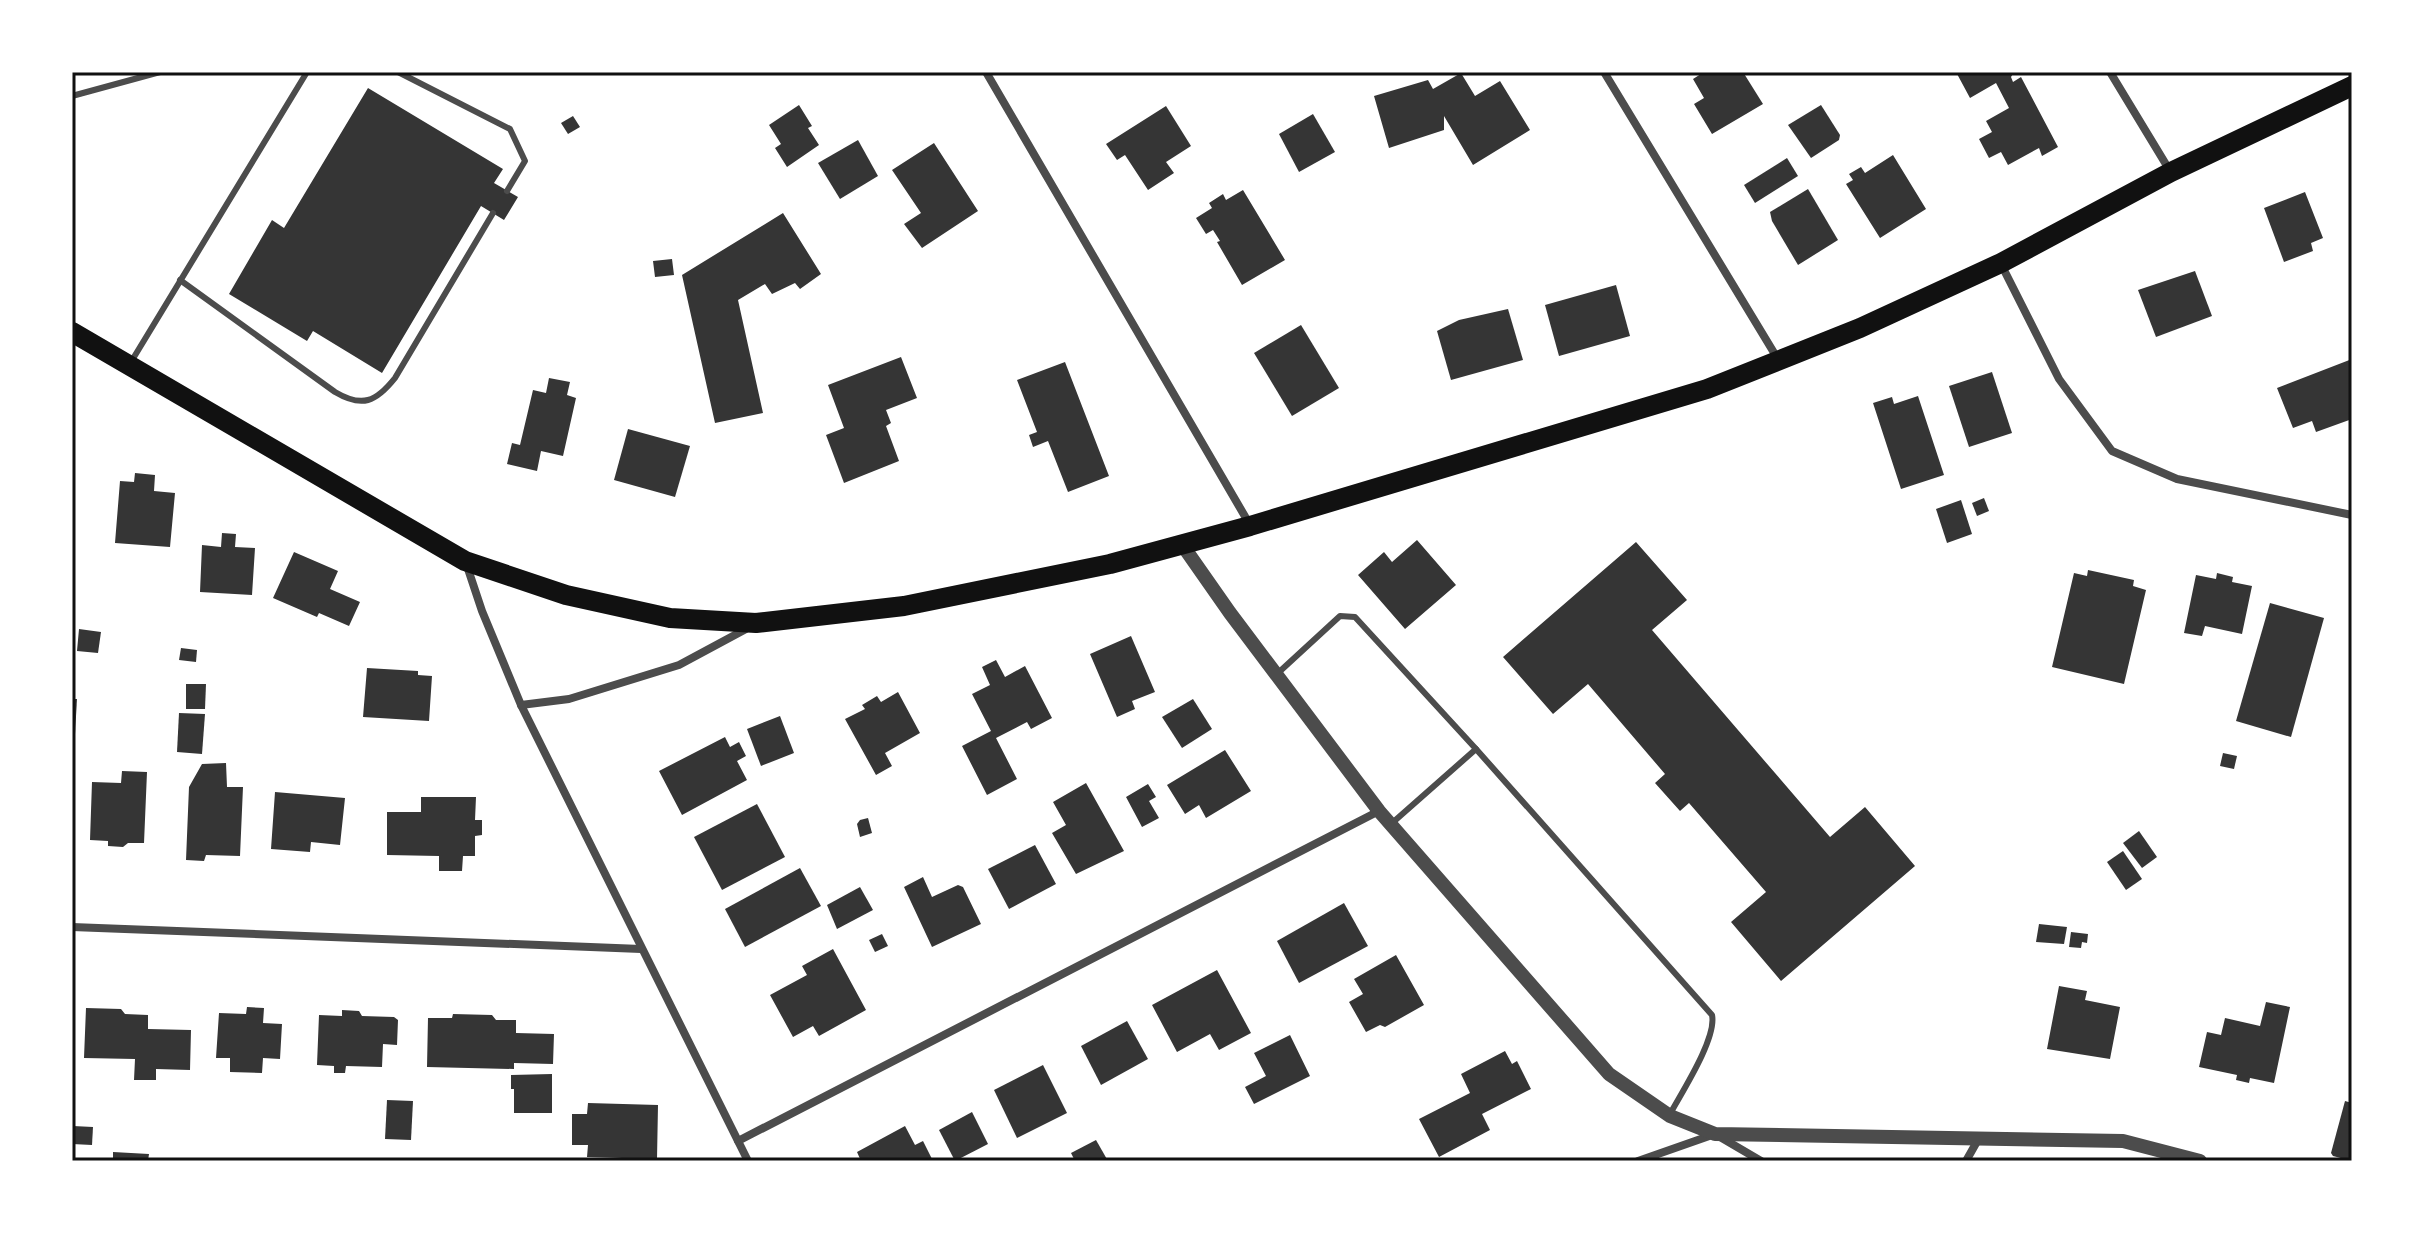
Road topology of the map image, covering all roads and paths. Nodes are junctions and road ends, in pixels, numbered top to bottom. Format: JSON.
{"nodes":[{"id":1,"x":160,"y":72,"type":"edge"},
{"id":2,"x":307,"y":72,"type":"edge"},
{"id":3,"x":398,"y":72,"type":"edge"},
{"id":4,"x":986,"y":72,"type":"edge"},
{"id":5,"x":1604,"y":72,"type":"edge"},
{"id":6,"x":2110,"y":72,"type":"edge"},
{"id":7,"x":2352,"y":86,"type":"edge"},
{"id":8,"x":72,"y":96,"type":"edge"},
{"id":9,"x":2171,"y":172,"type":"junction"},
{"id":10,"x":507,"y":191,"type":"dead end"},
{"id":11,"x":493,"y":213,"type":"dead end"},
{"id":12,"x":2001,"y":263,"type":"junction"},
{"id":13,"x":180,"y":280,"type":"junction"},
{"id":14,"x":73,"y":334,"type":"edge"},
{"id":15,"x":1780,"y":362,"type":"junction"},
{"id":16,"x":129,"y":365,"type":"junction"},
{"id":17,"x":2352,"y":515,"type":"edge"},
{"id":18,"x":1250,"y":526,"type":"junction"},
{"id":19,"x":1181,"y":543,"type":"junction"},
{"id":20,"x":465,"y":561,"type":"junction"},
{"id":21,"x":756,"y":623,"type":"junction"},
{"id":22,"x":1276,"y":674,"type":"junction"},
{"id":23,"x":521,"y":705,"type":"junction"},
{"id":24,"x":1476,"y":749,"type":"junction"},
{"id":25,"x":1379,"y":811,"type":"junction"},
{"id":26,"x":1391,"y":824,"type":"junction"},
{"id":27,"x":72,"y":927,"type":"edge"},
{"id":28,"x":641,"y":949,"type":"junction"},
{"id":29,"x":1670,"y":1116,"type":"junction"},
{"id":30,"x":1715,"y":1134,"type":"junction"},
{"id":31,"x":1979,"y":1138,"type":"junction"},
{"id":32,"x":738,"y":1141,"type":"junction"},
{"id":33,"x":748,"y":1161,"type":"edge"},
{"id":34,"x":1638,"y":1161,"type":"edge"},
{"id":35,"x":1761,"y":1161,"type":"edge"},
{"id":36,"x":1966,"y":1161,"type":"edge"},
{"id":37,"x":2200,"y":1161,"type":"edge"}],
"edges":[{"from":1,"to":8,"type":"lane"},
{"from":2,"to":13,"type":"lane"},
{"from":3,"to":10,"type":"lane"},
{"from":4,"to":18,"type":"street"},
{"from":5,"to":15,"type":"street"},
{"from":6,"to":9,"type":"street"},
{"from":7,"to":9,"type":"main road"},
{"from":9,"to":12,"type":"main road"},
{"from":11,"to":13,"type":"lane"},
{"from":12,"to":15,"type":"main road"},
{"from":12,"to":17,"type":"street"},
{"from":13,"to":16,"type":"lane"},
{"from":14,"to":16,"type":"main road"},
{"from":15,"to":18,"type":"main road"},
{"from":16,"to":20,"type":"main road"},
{"from":18,"to":19,"type":"main road"},
{"from":19,"to":21,"type":"main road"},
{"from":19,"to":22,"type":"street"},
{"from":20,"to":21,"type":"main road"},
{"from":20,"to":23,"type":"street"},
{"from":21,"to":23,"type":"street"},
{"from":22,"to":24,"type":"lane"},
{"from":22,"to":25,"type":"street"},
{"from":23,"to":28,"type":"street"},
{"from":24,"to":26,"type":"lane"},
{"from":24,"to":29,"type":"lane"},
{"from":25,"to":26,"type":"street"},
{"from":25,"to":32,"type":"street"},
{"from":26,"to":29,"type":"street"},
{"from":27,"to":28,"type":"street"},
{"from":28,"to":32,"type":"street"},
{"from":29,"to":30,"type":"street"},
{"from":30,"to":31,"type":"street"},
{"from":30,"to":34,"type":"street"},
{"from":30,"to":35,"type":"street"},
{"from":31,"to":36,"type":"street"},
{"from":31,"to":37,"type":"street"},
{"from":32,"to":33,"type":"street"}]}
